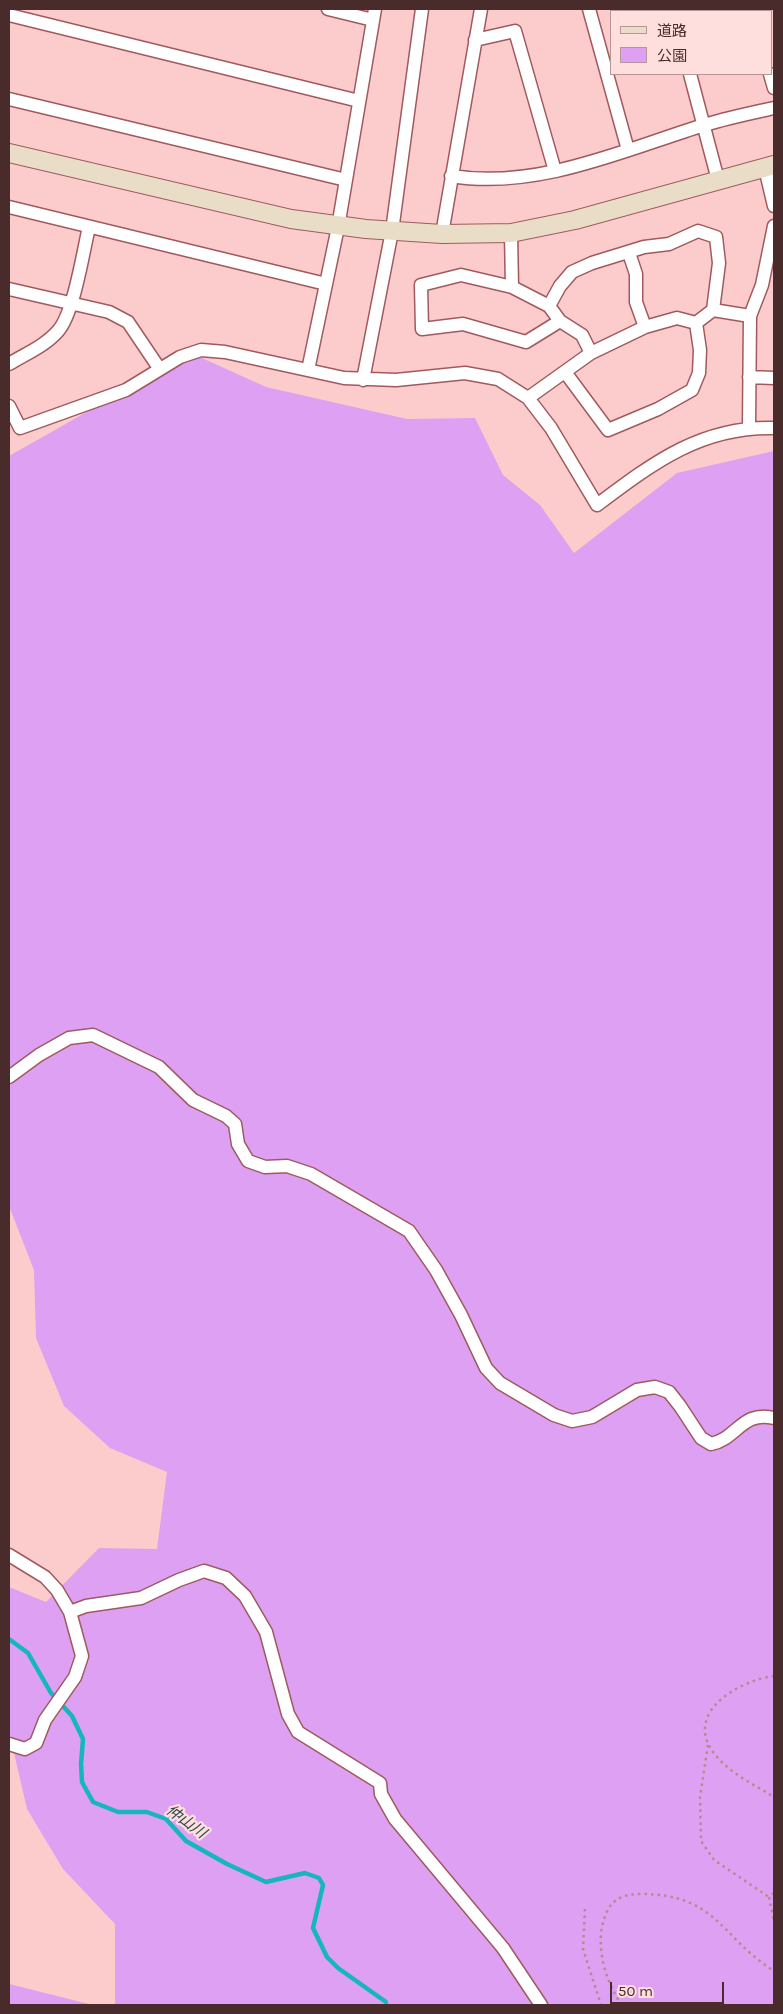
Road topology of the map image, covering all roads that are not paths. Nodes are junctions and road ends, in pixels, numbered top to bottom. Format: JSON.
{"nodes":[{"id":1,"x":328,"y":9,"type":"edge"},
{"id":2,"x":422,"y":9,"type":"edge"},
{"id":3,"x":481,"y":9,"type":"edge"},
{"id":4,"x":588,"y":9,"type":"edge"},
{"id":5,"x":9,"y":14,"type":"edge"},
{"id":6,"x":374,"y":14,"type":"edge"},
{"id":7,"x":475,"y":40,"type":"junction"},
{"id":8,"x":690,"y":75,"type":"edge"},
{"id":9,"x":770,"y":75,"type":"edge"},
{"id":10,"x":774,"y":88,"type":"edge"},
{"id":11,"x":9,"y":99,"type":"edge"},
{"id":12,"x":359,"y":101,"type":"junction"},
{"id":13,"x":774,"y":108,"type":"edge"},
{"id":14,"x":705,"y":125,"type":"junction"},
{"id":15,"x":628,"y":150,"type":"junction"},
{"id":16,"x":9,"y":153,"type":"edge"},
{"id":17,"x":770,"y":166,"type":"edge"},
{"id":18,"x":555,"y":171,"type":"junction"},
{"id":19,"x":452,"y":176,"type":"junction"},
{"id":20,"x":346,"y":180,"type":"junction"},
{"id":21,"x":718,"y":180,"type":"junction"},
{"id":22,"x":774,"y":206,"type":"edge"},
{"id":23,"x":9,"y":207,"type":"edge"},
{"id":24,"x":774,"y":226,"type":"edge"},
{"id":25,"x":89,"y":227,"type":"junction"},
{"id":26,"x":338,"y":227,"type":"junction"},
{"id":27,"x":392,"y":231,"type":"junction"},
{"id":28,"x":442,"y":234,"type":"junction"},
{"id":29,"x":511,"y":234,"type":"junction"},
{"id":30,"x":629,"y":253,"type":"junction"},
{"id":31,"x":326,"y":284,"type":"junction"},
{"id":32,"x":512,"y":287,"type":"junction"},
{"id":33,"x":768,"y":287,"type":"edge"},
{"id":34,"x":9,"y":290,"type":"edge"},
{"id":35,"x":70,"y":304,"type":"junction"},
{"id":36,"x":549,"y":306,"type":"junction"},
{"id":37,"x":713,"y":310,"type":"junction"},
{"id":38,"x":750,"y":316,"type":"junction"},
{"id":39,"x":560,"y":321,"type":"junction"},
{"id":40,"x":696,"y":323,"type":"junction"},
{"id":41,"x":645,"y":327,"type":"junction"},
{"id":42,"x":591,"y":352,"type":"junction"},
{"id":43,"x":9,"y":364,"type":"edge"},
{"id":44,"x":159,"y":368,"type":"junction"},
{"id":45,"x":308,"y":370,"type":"junction"},
{"id":46,"x":565,"y":372,"type":"junction"},
{"id":47,"x":748,"y":377,"type":"junction"},
{"id":48,"x":774,"y":378,"type":"edge"},
{"id":49,"x":363,"y":380,"type":"junction"},
{"id":50,"x":528,"y":398,"type":"junction"},
{"id":51,"x":9,"y":406,"type":"edge"},
{"id":52,"x":749,"y":427,"type":"junction"},
{"id":53,"x":774,"y":428,"type":"edge"},
{"id":54,"x":9,"y":1076,"type":"edge"},
{"id":55,"x":774,"y":1418,"type":"edge"},
{"id":56,"x":9,"y":1555,"type":"edge"},
{"id":57,"x":70,"y":1612,"type":"junction"},
{"id":58,"x":9,"y":1744,"type":"edge"},
{"id":59,"x":542,"y":2005,"type":"edge"}],
"edges":[{"from":1,"to":6,"type":"street"},
{"from":2,"to":27,"type":"street"},
{"from":3,"to":7,"type":"street"},
{"from":4,"to":15,"type":"street"},
{"from":5,"to":12,"type":"street"},
{"from":6,"to":12,"type":"street"},
{"from":7,"to":18,"type":"street"},
{"from":7,"to":19,"type":"street"},
{"from":8,"to":14,"type":"street"},
{"from":9,"to":10,"type":"street"},
{"from":11,"to":20,"type":"street"},
{"from":12,"to":20,"type":"street"},
{"from":13,"to":14,"type":"street"},
{"from":14,"to":15,"type":"street"},
{"from":14,"to":21,"type":"street"},
{"from":15,"to":18,"type":"street"},
{"from":16,"to":26,"type":"street"},
{"from":17,"to":21,"type":"street"},
{"from":17,"to":22,"type":"street"},
{"from":18,"to":19,"type":"street"},
{"from":19,"to":28,"type":"street"},
{"from":20,"to":26,"type":"street"},
{"from":21,"to":29,"type":"street"},
{"from":23,"to":25,"type":"street"},
{"from":24,"to":33,"type":"street"},
{"from":25,"to":31,"type":"street"},
{"from":25,"to":35,"type":"street"},
{"from":26,"to":27,"type":"street"},
{"from":26,"to":31,"type":"street"},
{"from":27,"to":28,"type":"street"},
{"from":27,"to":49,"type":"street"},
{"from":28,"to":29,"type":"street"},
{"from":29,"to":32,"type":"street"},
{"from":30,"to":36,"type":"street"},
{"from":30,"to":37,"type":"street"},
{"from":30,"to":41,"type":"street"},
{"from":31,"to":45,"type":"street"},
{"from":32,"to":36,"type":"street"},
{"from":32,"to":39,"type":"street"},
{"from":33,"to":38,"type":"street"},
{"from":34,"to":35,"type":"street"},
{"from":35,"to":43,"type":"street"},
{"from":35,"to":44,"type":"street"},
{"from":36,"to":39,"type":"street"},
{"from":37,"to":38,"type":"street"},
{"from":37,"to":40,"type":"street"},
{"from":38,"to":47,"type":"street"},
{"from":39,"to":42,"type":"street"},
{"from":40,"to":41,"type":"street"},
{"from":40,"to":46,"type":"street"},
{"from":41,"to":42,"type":"street"},
{"from":42,"to":46,"type":"street"},
{"from":44,"to":45,"type":"street"},
{"from":44,"to":51,"type":"street"},
{"from":45,"to":49,"type":"street"},
{"from":46,"to":50,"type":"street"},
{"from":47,"to":48,"type":"street"},
{"from":47,"to":52,"type":"street"},
{"from":49,"to":50,"type":"street"},
{"from":50,"to":52,"type":"street"},
{"from":52,"to":53,"type":"street"},
{"from":54,"to":55,"type":"street"},
{"from":56,"to":57,"type":"street"},
{"from":57,"to":58,"type":"street"},
{"from":57,"to":59,"type":"street"}]}
